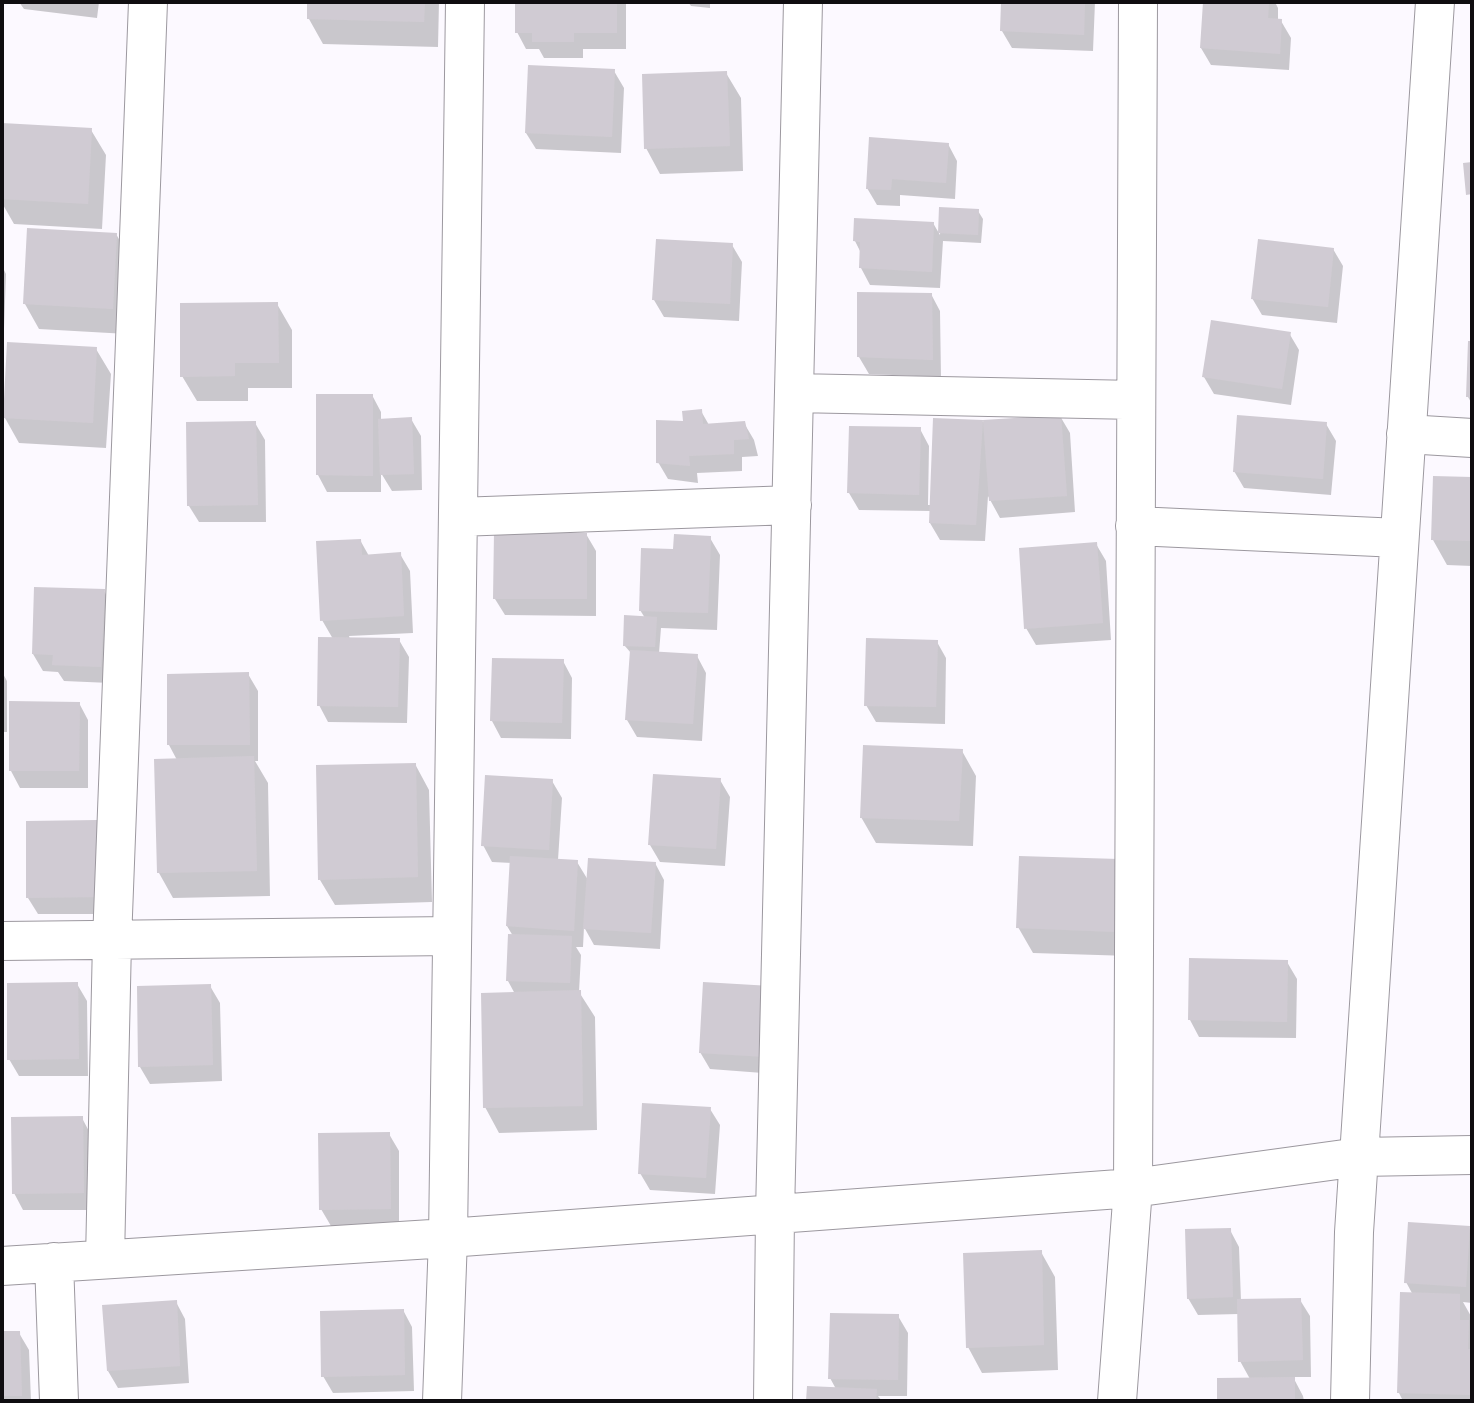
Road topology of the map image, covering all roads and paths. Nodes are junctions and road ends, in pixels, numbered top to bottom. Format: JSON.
{"nodes":[{"id":1,"x":148,"y":2,"type":"edge"},
{"id":2,"x":465,"y":2,"type":"edge"},
{"id":3,"x":803,"y":2,"type":"edge"},
{"id":4,"x":1138,"y":2,"type":"edge"},
{"id":5,"x":1434,"y":2,"type":"edge"},
{"id":6,"x":794,"y":393,"type":"junction"},
{"id":7,"x":1136,"y":400,"type":"junction"},
{"id":8,"x":1406,"y":434,"type":"junction"},
{"id":9,"x":1472,"y":438,"type":"edge"},
{"id":10,"x":792,"y":505,"type":"junction"},
{"id":11,"x":458,"y":517,"type":"junction"},
{"id":12,"x":1135,"y":526,"type":"junction"},
{"id":13,"x":1399,"y":538,"type":"junction"},
{"id":14,"x":452,"y":936,"type":"junction"},
{"id":15,"x":2,"y":941,"type":"edge"},
{"id":16,"x":112,"y":941,"type":"junction"},
{"id":17,"x":1472,"y":1155,"type":"edge"},
{"id":18,"x":1359,"y":1157,"type":"junction"},
{"id":19,"x":1133,"y":1188,"type":"junction"},
{"id":20,"x":775,"y":1214,"type":"junction"},
{"id":21,"x":448,"y":1238,"type":"junction"},
{"id":22,"x":106,"y":1259,"type":"junction"},
{"id":23,"x":54,"y":1262,"type":"junction"},
{"id":24,"x":2,"y":1266,"type":"edge"},
{"id":25,"x":59,"y":1401,"type":"edge"},
{"id":26,"x":442,"y":1401,"type":"edge"},
{"id":27,"x":773,"y":1401,"type":"edge"},
{"id":28,"x":1117,"y":1401,"type":"edge"},
{"id":29,"x":1350,"y":1401,"type":"edge"}],
"edges":[{"from":1,"to":16,"type":"street"},
{"from":2,"to":11,"type":"street"},
{"from":3,"to":6,"type":"street"},
{"from":4,"to":7,"type":"street"},
{"from":5,"to":8,"type":"street"},
{"from":6,"to":7,"type":"street"},
{"from":6,"to":10,"type":"street"},
{"from":7,"to":12,"type":"street"},
{"from":8,"to":9,"type":"street"},
{"from":8,"to":13,"type":"street"},
{"from":10,"to":11,"type":"street"},
{"from":10,"to":20,"type":"street"},
{"from":11,"to":14,"type":"street"},
{"from":12,"to":13,"type":"street"},
{"from":12,"to":19,"type":"street"},
{"from":13,"to":18,"type":"street"},
{"from":14,"to":16,"type":"street"},
{"from":14,"to":21,"type":"street"},
{"from":15,"to":16,"type":"street"},
{"from":16,"to":22,"type":"street"},
{"from":17,"to":18,"type":"street"},
{"from":18,"to":19,"type":"street"},
{"from":18,"to":29,"type":"street"},
{"from":19,"to":20,"type":"street"},
{"from":19,"to":28,"type":"street"},
{"from":20,"to":21,"type":"street"},
{"from":20,"to":27,"type":"street"},
{"from":21,"to":22,"type":"street"},
{"from":21,"to":26,"type":"street"},
{"from":22,"to":23,"type":"street"},
{"from":23,"to":24,"type":"street"},
{"from":23,"to":25,"type":"street"}]}
